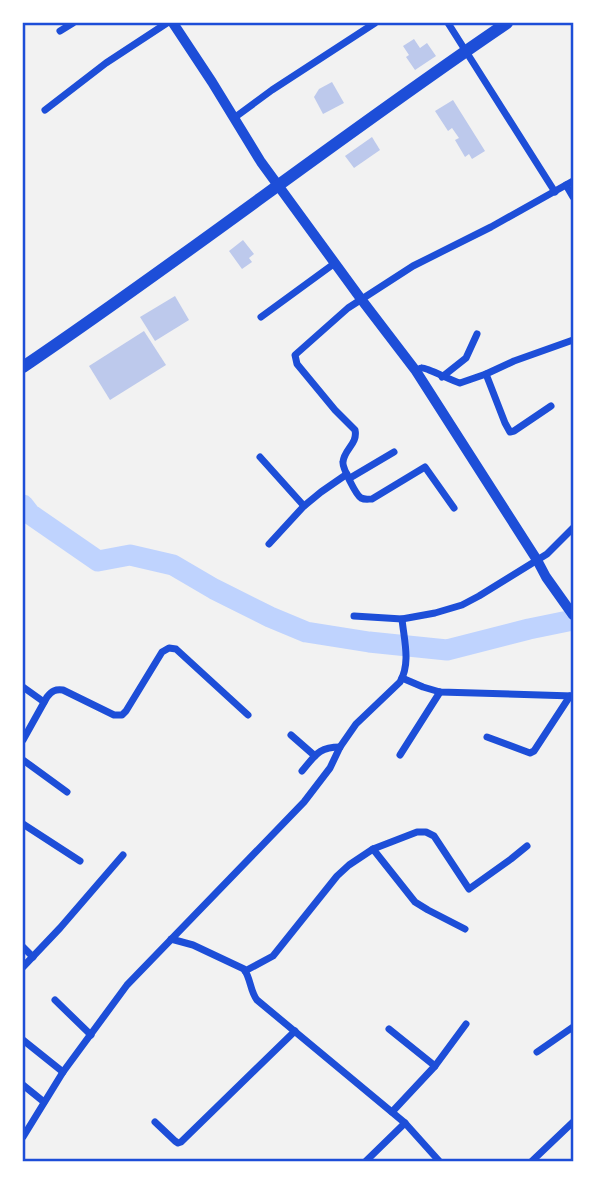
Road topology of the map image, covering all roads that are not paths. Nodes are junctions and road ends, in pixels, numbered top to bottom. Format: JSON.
{"nodes":[{"id":1,"x":73,"y":23,"type":"edge"},
{"id":2,"x":170,"y":23,"type":"edge"},
{"id":3,"x":375,"y":23,"type":"edge"},
{"id":4,"x":448,"y":23,"type":"edge"},
{"id":5,"x":507,"y":23,"type":"edge"},
{"id":6,"x":60,"y":31,"type":"dead end"},
{"id":7,"x":468,"y":54,"type":"junction"},
{"id":8,"x":46,"y":110,"type":"dead end"},
{"id":9,"x":234,"y":118,"type":"junction"},
{"id":10,"x":570,"y":183,"type":"edge"},
{"id":11,"x":279,"y":186,"type":"junction"},
{"id":12,"x":555,"y":192,"type":"junction"},
{"id":13,"x":573,"y":197,"type":"edge"},
{"id":14,"x":335,"y":263,"type":"junction"},
{"id":15,"x":361,"y":299,"type":"junction"},
{"id":16,"x":261,"y":317,"type":"dead end"},
{"id":17,"x":477,"y":334,"type":"dead end"},
{"id":18,"x":573,"y":340,"type":"edge"},
{"id":19,"x":23,"y":367,"type":"edge"},
{"id":20,"x":416,"y":371,"type":"junction"},
{"id":21,"x":486,"y":374,"type":"junction"},
{"id":22,"x":442,"y":377,"type":"junction"},
{"id":23,"x":551,"y":406,"type":"dead end"},
{"id":24,"x":394,"y":452,"type":"dead end"},
{"id":25,"x":260,"y":457,"type":"dead end"},
{"id":26,"x":348,"y":476,"type":"junction"},
{"id":27,"x":304,"y":506,"type":"junction"},
{"id":28,"x":454,"y":508,"type":"dead end"},
{"id":29,"x":573,"y":528,"type":"edge"},
{"id":30,"x":270,"y":544,"type":"dead end"},
{"id":31,"x":537,"y":560,"type":"junction"},
{"id":32,"x":573,"y":615,"type":"edge"},
{"id":33,"x":354,"y":616,"type":"dead end"},
{"id":34,"x":402,"y":619,"type":"junction"},
{"id":35,"x":402,"y":678,"type":"junction"},
{"id":36,"x":23,"y":687,"type":"edge"},
{"id":37,"x":440,"y":692,"type":"junction"},
{"id":38,"x":572,"y":696,"type":"edge"},
{"id":39,"x":44,"y":702,"type":"junction"},
{"id":40,"x":248,"y":715,"type":"dead end"},
{"id":41,"x":291,"y":735,"type":"dead end"},
{"id":42,"x":487,"y":737,"type":"dead end"},
{"id":43,"x":23,"y":740,"type":"edge"},
{"id":44,"x":340,"y":747,"type":"junction"},
{"id":45,"x":400,"y":755,"type":"dead end"},
{"id":46,"x":315,"y":756,"type":"junction"},
{"id":47,"x":23,"y":760,"type":"edge"},
{"id":48,"x":302,"y":771,"type":"dead end"},
{"id":49,"x":66,"y":792,"type":"dead end"},
{"id":50,"x":23,"y":824,"type":"edge"},
{"id":51,"x":527,"y":846,"type":"dead end"},
{"id":52,"x":373,"y":849,"type":"junction"},
{"id":53,"x":123,"y":855,"type":"dead end"},
{"id":54,"x":80,"y":861,"type":"dead end"},
{"id":55,"x":465,"y":929,"type":"dead end"},
{"id":56,"x":171,"y":939,"type":"junction"},
{"id":57,"x":23,"y":947,"type":"edge"},
{"id":58,"x":33,"y":957,"type":"junction"},
{"id":59,"x":23,"y":967,"type":"edge"},
{"id":60,"x":246,"y":971,"type":"junction"},
{"id":61,"x":55,"y":1000,"type":"dead end"},
{"id":62,"x":466,"y":1024,"type":"dead end"},
{"id":63,"x":573,"y":1027,"type":"edge"},
{"id":64,"x":389,"y":1029,"type":"dead end"},
{"id":65,"x":295,"y":1031,"type":"junction"},
{"id":66,"x":91,"y":1035,"type":"junction"},
{"id":67,"x":23,"y":1040,"type":"edge"},
{"id":68,"x":537,"y":1052,"type":"dead end"},
{"id":69,"x":435,"y":1066,"type":"junction"},
{"id":70,"x":63,"y":1072,"type":"junction"},
{"id":71,"x":23,"y":1085,"type":"edge"},
{"id":72,"x":44,"y":1102,"type":"junction"},
{"id":73,"x":391,"y":1112,"type":"junction"},
{"id":74,"x":155,"y":1122,"type":"dead end"},
{"id":75,"x":573,"y":1122,"type":"edge"},
{"id":76,"x":405,"y":1124,"type":"junction"},
{"id":77,"x":23,"y":1137,"type":"edge"},
{"id":78,"x":365,"y":1162,"type":"edge"},
{"id":79,"x":440,"y":1162,"type":"edge"},
{"id":80,"x":531,"y":1162,"type":"edge"}],
"edges":[{"from":1,"to":6,"type":"street"},
{"from":2,"to":8,"type":"street"},
{"from":2,"to":9,"type":"main road"},
{"from":3,"to":9,"type":"street"},
{"from":4,"to":7,"type":"street"},
{"from":5,"to":7,"type":"highway"},
{"from":7,"to":11,"type":"highway"},
{"from":7,"to":12,"type":"street"},
{"from":9,"to":11,"type":"main road"},
{"from":10,"to":12,"type":"street"},
{"from":10,"to":13,"type":"street"},
{"from":11,"to":14,"type":"main road"},
{"from":11,"to":19,"type":"highway"},
{"from":12,"to":15,"type":"street"},
{"from":14,"to":15,"type":"main road"},
{"from":14,"to":16,"type":"street"},
{"from":15,"to":20,"type":"main road"},
{"from":15,"to":26,"type":"street"},
{"from":17,"to":22,"type":"street"},
{"from":18,"to":21,"type":"street"},
{"from":20,"to":22,"type":"street"},
{"from":20,"to":31,"type":"main road"},
{"from":21,"to":22,"type":"street"},
{"from":21,"to":23,"type":"street"},
{"from":24,"to":26,"type":"street"},
{"from":25,"to":27,"type":"street"},
{"from":26,"to":27,"type":"street"},
{"from":26,"to":28,"type":"street"},
{"from":27,"to":30,"type":"street"},
{"from":29,"to":31,"type":"street"},
{"from":31,"to":32,"type":"main road"},
{"from":31,"to":34,"type":"street"},
{"from":33,"to":34,"type":"street"},
{"from":34,"to":35,"type":"street"},
{"from":35,"to":37,"type":"street"},
{"from":35,"to":44,"type":"street"},
{"from":36,"to":39,"type":"street"},
{"from":37,"to":38,"type":"street"},
{"from":37,"to":45,"type":"street"},
{"from":38,"to":42,"type":"street"},
{"from":39,"to":40,"type":"street"},
{"from":39,"to":43,"type":"street"},
{"from":41,"to":46,"type":"street"},
{"from":44,"to":46,"type":"street"},
{"from":44,"to":56,"type":"street"},
{"from":46,"to":48,"type":"street"},
{"from":47,"to":49,"type":"street"},
{"from":50,"to":54,"type":"street"},
{"from":51,"to":52,"type":"street"},
{"from":52,"to":55,"type":"street"},
{"from":52,"to":60,"type":"street"},
{"from":53,"to":58,"type":"street"},
{"from":56,"to":60,"type":"street"},
{"from":56,"to":66,"type":"street"},
{"from":57,"to":58,"type":"street"},
{"from":58,"to":59,"type":"street"},
{"from":60,"to":65,"type":"street"},
{"from":61,"to":66,"type":"street"},
{"from":62,"to":69,"type":"street"},
{"from":63,"to":68,"type":"street"},
{"from":64,"to":69,"type":"street"},
{"from":65,"to":73,"type":"street"},
{"from":65,"to":74,"type":"street"},
{"from":66,"to":70,"type":"street"},
{"from":67,"to":70,"type":"street"},
{"from":69,"to":73,"type":"street"},
{"from":70,"to":72,"type":"street"},
{"from":71,"to":72,"type":"street"},
{"from":72,"to":77,"type":"street"},
{"from":73,"to":76,"type":"street"},
{"from":75,"to":80,"type":"street"},
{"from":76,"to":78,"type":"street"},
{"from":76,"to":79,"type":"street"}]}
